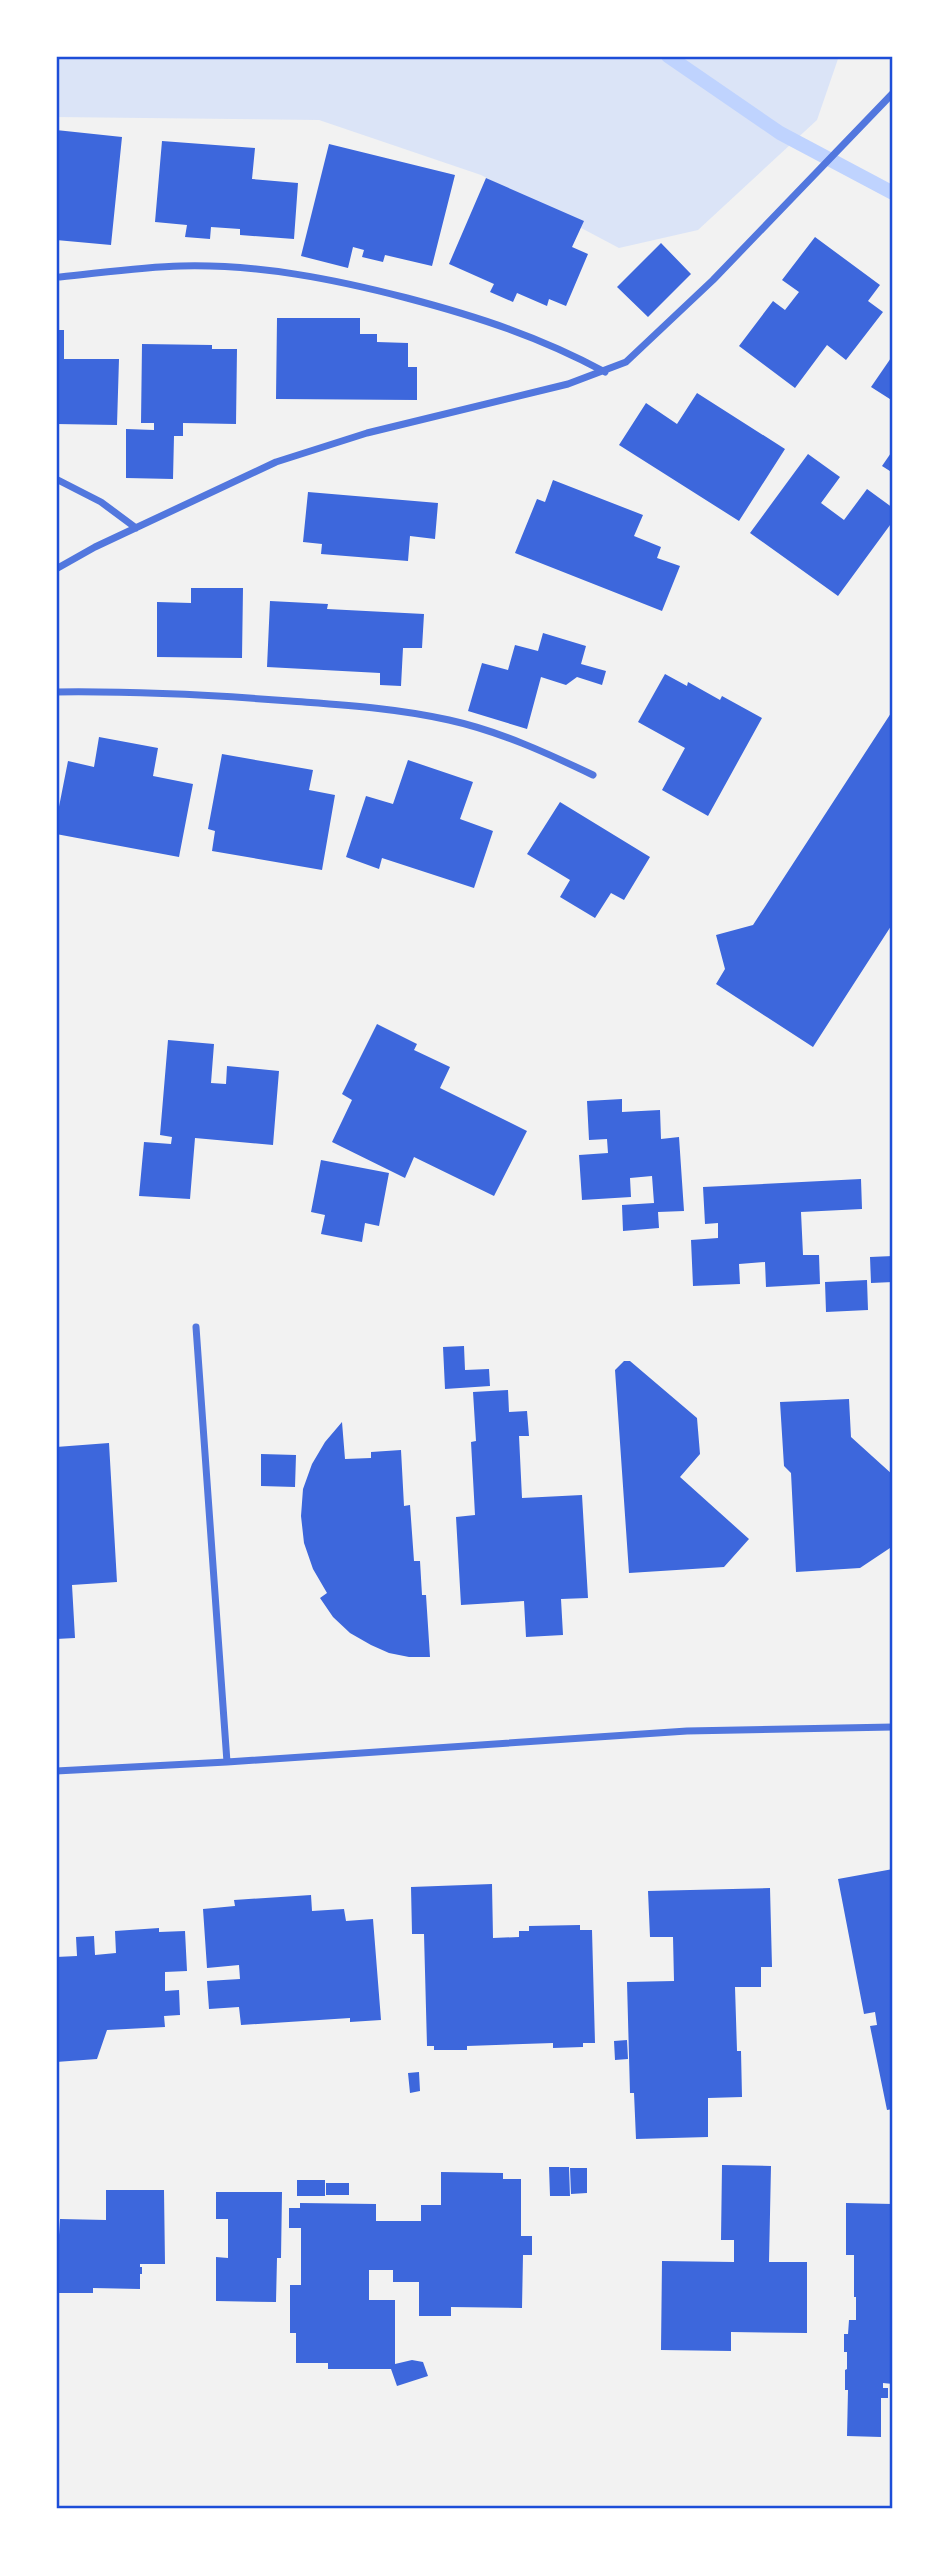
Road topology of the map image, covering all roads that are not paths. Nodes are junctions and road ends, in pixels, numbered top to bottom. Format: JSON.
{"nodes":[{"id":1,"x":893,"y":93,"type":"edge"},
{"id":2,"x":60,"y":277,"type":"dead end"},
{"id":3,"x":605,"y":372,"type":"junction"},
{"id":4,"x":56,"y":479,"type":"edge"},
{"id":5,"x":136,"y":528,"type":"junction"},
{"id":6,"x":56,"y":569,"type":"edge"},
{"id":7,"x":56,"y":692,"type":"edge"},
{"id":8,"x":593,"y":775,"type":"dead end"},
{"id":9,"x":196,"y":1327,"type":"dead end"},
{"id":10,"x":893,"y":1727,"type":"edge"},
{"id":11,"x":227,"y":1762,"type":"junction"},
{"id":12,"x":56,"y":1771,"type":"edge"}],
"edges":[{"from":1,"to":3,"type":"street"},
{"from":2,"to":3,"type":"street"},
{"from":3,"to":5,"type":"street"},
{"from":4,"to":5,"type":"street"},
{"from":5,"to":6,"type":"street"},
{"from":7,"to":8,"type":"street"},
{"from":9,"to":11,"type":"street"},
{"from":10,"to":11,"type":"street"},
{"from":11,"to":12,"type":"street"}]}
